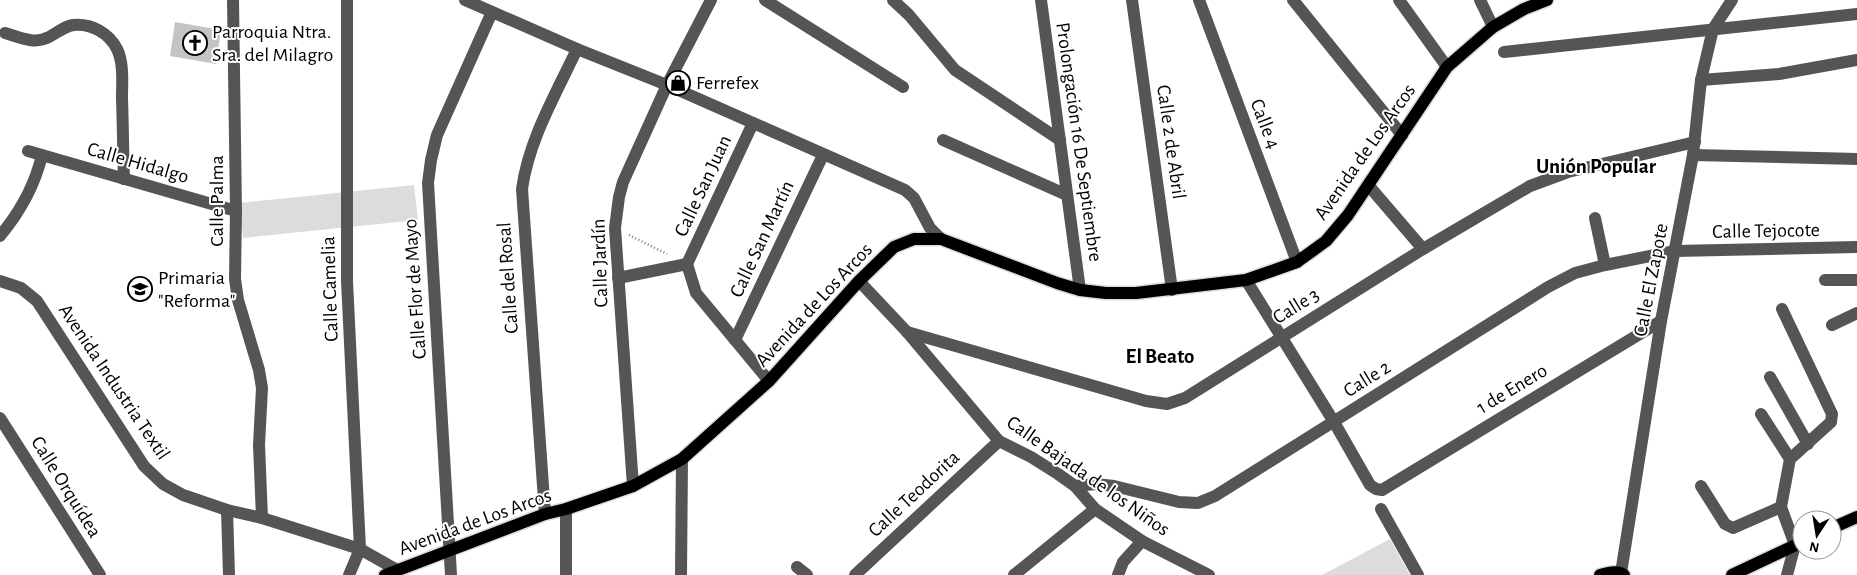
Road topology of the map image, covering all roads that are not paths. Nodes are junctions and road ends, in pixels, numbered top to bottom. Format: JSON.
{"nodes":[{"id":1,"x":233,"y":0,"type":"edge"},
{"id":2,"x":346,"y":0,"type":"edge"},
{"id":3,"x":465,"y":0,"type":"edge"},
{"id":4,"x":711,"y":0,"type":"edge"},
{"id":5,"x":765,"y":0,"type":"edge"},
{"id":6,"x":893,"y":0,"type":"edge"},
{"id":7,"x":1041,"y":0,"type":"edge"},
{"id":8,"x":1132,"y":0,"type":"edge"},
{"id":9,"x":1199,"y":0,"type":"edge"},
{"id":10,"x":1293,"y":0,"type":"edge"},
{"id":11,"x":1399,"y":0,"type":"edge"},
{"id":12,"x":1480,"y":0,"type":"edge"},
{"id":13,"x":1547,"y":0,"type":"edge"},
{"id":14,"x":1732,"y":0,"type":"edge"},
{"id":15,"x":492,"y":12,"type":"junction"},
{"id":16,"x":1857,"y":14,"type":"edge"},
{"id":17,"x":1493,"y":27,"type":"junction"},
{"id":18,"x":1713,"y":29,"type":"junction"},
{"id":19,"x":5,"y":33,"type":"dead end"},
{"id":20,"x":577,"y":49,"type":"junction"},
{"id":21,"x":1504,"y":52,"type":"dead end"},
{"id":22,"x":1857,"y":60,"type":"edge"},
{"id":23,"x":1447,"y":67,"type":"junction"},
{"id":24,"x":1701,"y":80,"type":"junction"},
{"id":25,"x":667,"y":85,"type":"junction"},
{"id":26,"x":903,"y":87,"type":"dead end"},
{"id":27,"x":753,"y":123,"type":"junction"},
{"id":28,"x":1402,"y":135,"type":"junction"},
{"id":29,"x":943,"y":140,"type":"dead end"},
{"id":30,"x":1060,"y":140,"type":"junction"},
{"id":31,"x":1695,"y":142,"type":"junction"},
{"id":32,"x":28,"y":151,"type":"dead end"},
{"id":33,"x":42,"y":155,"type":"junction"},
{"id":34,"x":823,"y":155,"type":"junction"},
{"id":35,"x":1693,"y":155,"type":"junction"},
{"id":36,"x":1857,"y":159,"type":"edge"},
{"id":37,"x":124,"y":179,"type":"junction"},
{"id":38,"x":1369,"y":186,"type":"junction"},
{"id":39,"x":1068,"y":195,"type":"junction"},
{"id":40,"x":236,"y":211,"type":"junction"},
{"id":41,"x":1595,"y":218,"type":"dead end"},
{"id":42,"x":0,"y":236,"type":"edge"},
{"id":43,"x":941,"y":239,"type":"junction"},
{"id":44,"x":1857,"y":247,"type":"edge"},
{"id":45,"x":1423,"y":249,"type":"junction"},
{"id":46,"x":1675,"y":251,"type":"junction"},
{"id":47,"x":1297,"y":262,"type":"junction"},
{"id":48,"x":687,"y":264,"type":"junction"},
{"id":49,"x":1605,"y":264,"type":"junction"},
{"id":50,"x":618,"y":278,"type":"junction"},
{"id":51,"x":1246,"y":280,"type":"junction"},
{"id":52,"x":1826,"y":280,"type":"dead end"},
{"id":53,"x":1857,"y":280,"type":"edge"},
{"id":54,"x":0,"y":281,"type":"edge"},
{"id":55,"x":859,"y":281,"type":"junction"},
{"id":56,"x":1080,"y":290,"type":"junction"},
{"id":57,"x":1172,"y":290,"type":"junction"},
{"id":58,"x":1782,"y":309,"type":"dead end"},
{"id":59,"x":1857,"y":313,"type":"edge"},
{"id":60,"x":1661,"y":321,"type":"junction"},
{"id":61,"x":1832,"y":325,"type":"dead end"},
{"id":62,"x":907,"y":332,"type":"junction"},
{"id":63,"x":1280,"y":338,"type":"junction"},
{"id":64,"x":735,"y":340,"type":"junction"},
{"id":65,"x":1770,"y":377,"type":"dead end"},
{"id":66,"x":768,"y":381,"type":"junction"},
{"id":67,"x":1760,"y":414,"type":"dead end"},
{"id":68,"x":0,"y":418,"type":"edge"},
{"id":69,"x":1334,"y":422,"type":"junction"},
{"id":70,"x":999,"y":441,"type":"junction"},
{"id":71,"x":1808,"y":444,"type":"junction"},
{"id":72,"x":682,"y":459,"type":"junction"},
{"id":73,"x":1790,"y":459,"type":"junction"},
{"id":74,"x":632,"y":486,"type":"junction"},
{"id":75,"x":1075,"y":486,"type":"junction"},
{"id":76,"x":1700,"y":486,"type":"dead end"},
{"id":77,"x":1781,"y":507,"type":"junction"},
{"id":78,"x":566,"y":509,"type":"junction"},
{"id":79,"x":1095,"y":509,"type":"junction"},
{"id":80,"x":227,"y":510,"type":"junction"},
{"id":81,"x":1381,"y":510,"type":"dead end"},
{"id":82,"x":545,"y":514,"type":"junction"},
{"id":83,"x":1857,"y":517,"type":"edge"},
{"id":84,"x":262,"y":518,"type":"junction"},
{"id":85,"x":1842,"y":524,"type":"edge"},
{"id":86,"x":1792,"y":529,"type":"edge"},
{"id":87,"x":1142,"y":541,"type":"junction"},
{"id":88,"x":1792,"y":546,"type":"edge"},
{"id":89,"x":360,"y":549,"type":"junction"},
{"id":90,"x":451,"y":550,"type":"junction"},
{"id":91,"x":1793,"y":560,"type":"edge"},
{"id":92,"x":797,"y":567,"type":"dead end"},
{"id":93,"x":391,"y":572,"type":"edge"},
{"id":94,"x":1623,"y":574,"type":"edge"},
{"id":95,"x":100,"y":575,"type":"edge"},
{"id":96,"x":229,"y":575,"type":"edge"},
{"id":97,"x":349,"y":575,"type":"edge"},
{"id":98,"x":451,"y":575,"type":"edge"},
{"id":99,"x":566,"y":575,"type":"edge"},
{"id":100,"x":681,"y":575,"type":"edge"},
{"id":101,"x":807,"y":575,"type":"edge"},
{"id":102,"x":855,"y":575,"type":"edge"},
{"id":103,"x":1014,"y":575,"type":"edge"},
{"id":104,"x":1118,"y":575,"type":"edge"},
{"id":105,"x":1208,"y":575,"type":"edge"},
{"id":106,"x":1418,"y":575,"type":"edge"},
{"id":107,"x":1600,"y":575,"type":"edge"},
{"id":108,"x":1732,"y":575,"type":"edge"},
{"id":109,"x":1787,"y":575,"type":"edge"}],
"edges":[{"from":1,"to":40,"type":"street","name":"Calle Palma"},
{"from":2,"to":89,"type":"street","name":"Calle Camelia"},
{"from":3,"to":15,"type":"street"},
{"from":4,"to":25,"type":"street","name":"Calle Jardín"},
{"from":5,"to":26,"type":"street"},
{"from":6,"to":30,"type":"street"},
{"from":7,"to":30,"type":"street","name":"Prolongación 16 De Septiembre"},
{"from":8,"to":57,"type":"street","name":"Calle 2 de Abril"},
{"from":9,"to":47,"type":"street","name":"Calle 4"},
{"from":10,"to":28,"type":"street"},
{"from":11,"to":23,"type":"street"},
{"from":12,"to":17,"type":"street"},
{"from":13,"to":17,"type":"main road","name":"Avenida de Los Arcos"},
{"from":14,"to":18,"type":"street","name":"Calle El Zapote"},
{"from":15,"to":20,"type":"street"},
{"from":15,"to":90,"type":"street","name":"Calle Flor de Mayo"},
{"from":16,"to":18,"type":"street"},
{"from":17,"to":23,"type":"main road","name":"Avenida de Los Arcos"},
{"from":18,"to":21,"type":"street"},
{"from":18,"to":24,"type":"street","name":"Calle El Zapote"},
{"from":19,"to":37,"type":"street"},
{"from":20,"to":25,"type":"street"},
{"from":20,"to":82,"type":"street","name":"Calle del Rosal"},
{"from":22,"to":24,"type":"street"},
{"from":23,"to":28,"type":"main road","name":"Avenida de Los Arcos"},
{"from":24,"to":31,"type":"street","name":"Calle El Zapote"},
{"from":25,"to":27,"type":"street"},
{"from":25,"to":50,"type":"street","name":"Calle Jardín"},
{"from":27,"to":34,"type":"street"},
{"from":27,"to":48,"type":"street","name":"Calle San Juan"},
{"from":28,"to":38,"type":"main road","name":"Avenida de Los Arcos"},
{"from":29,"to":39,"type":"street"},
{"from":30,"to":39,"type":"street","name":"Prolongación 16 De Septiembre"},
{"from":31,"to":35,"type":"street","name":"Calle El Zapote"},
{"from":31,"to":45,"type":"street","name":"Calle 3"},
{"from":32,"to":33,"type":"street","name":"Calle Hidalgo"},
{"from":33,"to":37,"type":"street","name":"Calle Hidalgo"},
{"from":33,"to":42,"type":"street"},
{"from":34,"to":43,"type":"street"},
{"from":34,"to":64,"type":"street","name":"Calle San Martín"},
{"from":35,"to":36,"type":"street"},
{"from":35,"to":46,"type":"street","name":"Calle El Zapote"},
{"from":37,"to":40,"type":"street","name":"Calle Hidalgo"},
{"from":38,"to":45,"type":"street"},
{"from":38,"to":47,"type":"main road","name":"Avenida de Los Arcos"},
{"from":39,"to":56,"type":"street","name":"Prolongación 16 De Septiembre"},
{"from":40,"to":84,"type":"street","name":"Calle Palma"},
{"from":41,"to":49,"type":"street"},
{"from":43,"to":55,"type":"main road","name":"Avenida de Los Arcos"},
{"from":43,"to":56,"type":"main road","name":"Avenida de Los Arcos"},
{"from":44,"to":46,"type":"street","name":"Calle Tejocote"},
{"from":45,"to":63,"type":"street","name":"Calle 3"},
{"from":46,"to":49,"type":"street","name":"Calle 2"},
{"from":46,"to":60,"type":"street","name":"Calle El Zapote"},
{"from":47,"to":51,"type":"main road","name":"Avenida de Los Arcos"},
{"from":48,"to":50,"type":"street"},
{"from":48,"to":64,"type":"street"},
{"from":49,"to":69,"type":"street","name":"Calle 2"},
{"from":50,"to":74,"type":"street","name":"Calle Jardín"},
{"from":51,"to":57,"type":"main road","name":"Avenida de Los Arcos"},
{"from":51,"to":63,"type":"street"},
{"from":52,"to":53,"type":"street"},
{"from":54,"to":80,"type":"street","name":"Avenida Industria Textil"},
{"from":55,"to":62,"type":"street","name":"Calle Bajada de los Niños"},
{"from":55,"to":66,"type":"main road","name":"Avenida de Los Arcos"},
{"from":56,"to":57,"type":"main road","name":"Avenida de Los Arcos"},
{"from":58,"to":71,"type":"street"},
{"from":59,"to":61,"type":"street"},
{"from":60,"to":69,"type":"street","name":"1 de Enero"},
{"from":60,"to":94,"type":"street","name":"Calle El Zapote"},
{"from":62,"to":63,"type":"street","name":"Calle 3"},
{"from":62,"to":70,"type":"street","name":"Calle Bajada de los Niños"},
{"from":63,"to":69,"type":"street"},
{"from":64,"to":66,"type":"street"},
{"from":65,"to":71,"type":"street"},
{"from":66,"to":72,"type":"main road","name":"Avenida de Los Arcos"},
{"from":67,"to":73,"type":"street"},
{"from":68,"to":95,"type":"street","name":"Calle Orquídea"},
{"from":69,"to":75,"type":"street","name":"Calle 2"},
{"from":70,"to":75,"type":"street","name":"Calle Bajada de los Niños"},
{"from":70,"to":102,"type":"street","name":"Calle Teodorita"},
{"from":71,"to":73,"type":"street"},
{"from":72,"to":74,"type":"main road","name":"Avenida de Los Arcos"},
{"from":72,"to":100,"type":"street"},
{"from":73,"to":77,"type":"street"},
{"from":74,"to":78,"type":"main road","name":"Avenida de Los Arcos"},
{"from":75,"to":79,"type":"street","name":"Calle Bajada de los Niños"},
{"from":76,"to":77,"type":"street"},
{"from":77,"to":86,"type":"street"},
{"from":78,"to":82,"type":"main road","name":"Avenida de Los Arcos"},
{"from":78,"to":99,"type":"street"},
{"from":79,"to":87,"type":"street","name":"Calle Bajada de los Niños"},
{"from":79,"to":103,"type":"street"},
{"from":80,"to":84,"type":"street","name":"Avenida Industria Textil"},
{"from":80,"to":96,"type":"street"},
{"from":81,"to":106,"type":"street"},
{"from":82,"to":90,"type":"main road","name":"Avenida de Los Arcos"},
{"from":83,"to":85,"type":"main road"},
{"from":84,"to":89,"type":"street","name":"Avenida Industria Textil"},
{"from":87,"to":104,"type":"street"},
{"from":87,"to":105,"type":"street","name":"Calle Bajada de los Niños"},
{"from":88,"to":108,"type":"main road"},
{"from":89,"to":93,"type":"street","name":"Avenida Industria Textil"},
{"from":89,"to":97,"type":"street","name":"Calle Camelia"},
{"from":90,"to":93,"type":"main road","name":"Avenida de Los Arcos"},
{"from":90,"to":98,"type":"street","name":"Calle Flor de Mayo"},
{"from":91,"to":109,"type":"street"},
{"from":92,"to":101,"type":"street"},
{"from":94,"to":107,"type":"main road"}]}
